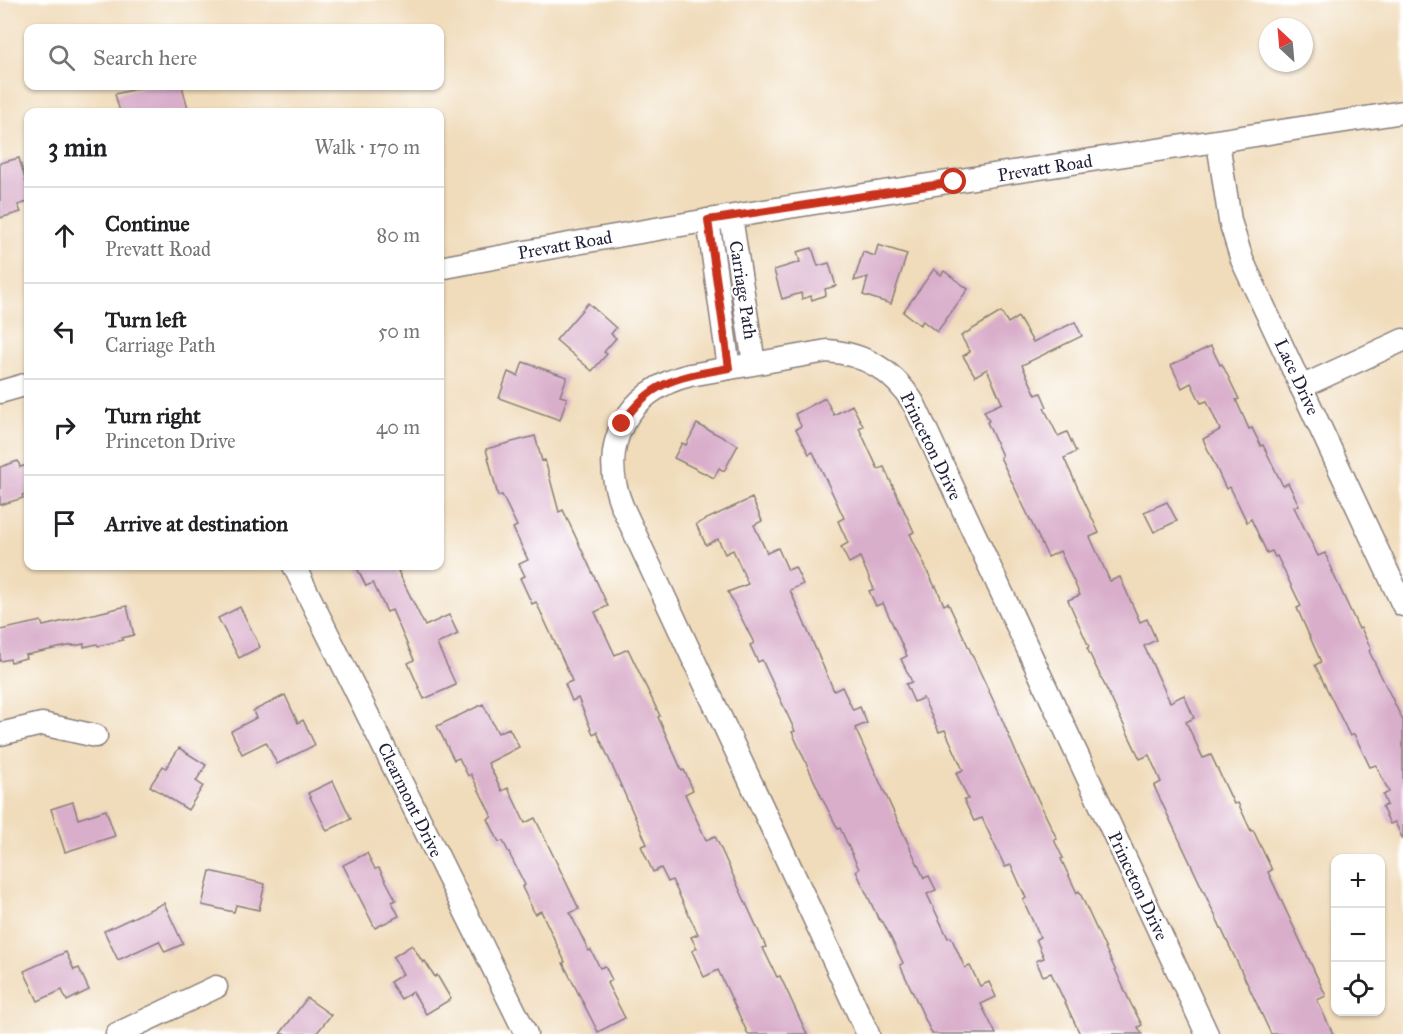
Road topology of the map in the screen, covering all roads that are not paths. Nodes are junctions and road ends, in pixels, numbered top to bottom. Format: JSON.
{"nodes":[{"id":1,"x":1403,"y":112,"type":"edge"},
{"id":2,"x":1218,"y":142,"type":"junction"},
{"id":3,"x":731,"y":217,"type":"junction"},
{"id":4,"x":708,"y":220,"type":"junction"},
{"id":5,"x":444,"y":267,"type":"edge"},
{"id":6,"x":1403,"y":340,"type":"edge"},
{"id":7,"x":754,"y":363,"type":"junction"},
{"id":8,"x":729,"y":368,"type":"junction"},
{"id":9,"x":24,"y":385,"type":"edge"},
{"id":10,"x":1301,"y":387,"type":"junction"},
{"id":11,"x":0,"y":392,"type":"edge"},
{"id":12,"x":296,"y":570,"type":"edge"},
{"id":13,"x":1403,"y":605,"type":"edge"},
{"id":14,"x":0,"y":734,"type":"edge"},
{"id":15,"x":96,"y":736,"type":"dead end"},
{"id":16,"x":216,"y":987,"type":"dead end"},
{"id":17,"x":117,"y":1034,"type":"edge"},
{"id":18,"x":526,"y":1034,"type":"edge"},
{"id":19,"x":868,"y":1034,"type":"edge"},
{"id":20,"x":1206,"y":1034,"type":"edge"}],
"edges":[{"from":1,"to":2,"type":"street","name":"Prevatt Road"},
{"from":2,"to":3,"type":"street","name":"Prevatt Road"},
{"from":2,"to":10,"type":"street","name":"Lace Drive"},
{"from":3,"to":4,"type":"street","name":"Prevatt Road"},
{"from":3,"to":7,"type":"street","name":"Carriage Path"},
{"from":4,"to":5,"type":"street","name":"Prevatt Road"},
{"from":4,"to":8,"type":"street","name":"Carriage Path"},
{"from":6,"to":10,"type":"street"},
{"from":7,"to":8,"type":"street","name":"Princeton Drive"},
{"from":7,"to":20,"type":"street","name":"Princeton Drive"},
{"from":8,"to":19,"type":"street","name":"Princeton Drive"},
{"from":9,"to":11,"type":"street"},
{"from":10,"to":13,"type":"street","name":"Lace Drive"},
{"from":12,"to":18,"type":"street","name":"Clearmont Drive"},
{"from":14,"to":15,"type":"street"},
{"from":16,"to":17,"type":"street"}]}
